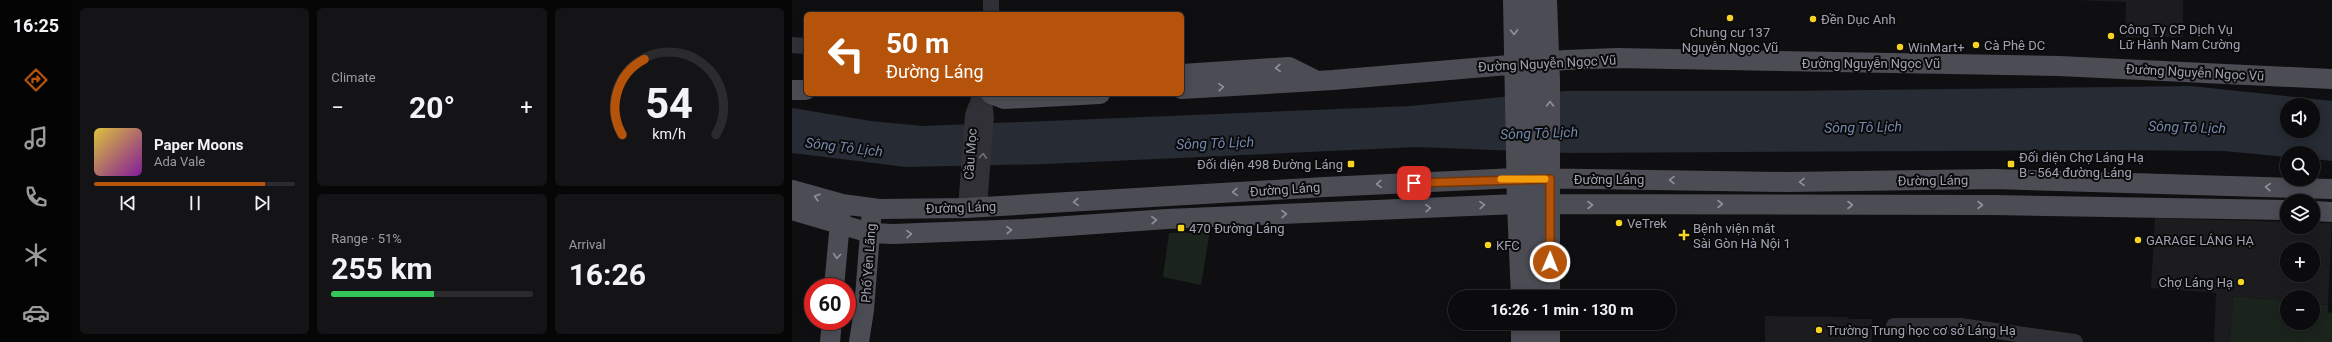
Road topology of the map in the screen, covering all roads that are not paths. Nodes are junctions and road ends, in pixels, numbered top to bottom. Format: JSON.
{"nodes":[{"id":1,"x":992,"y":0,"type":"edge"},
{"id":2,"x":1513,"y":0,"type":"edge"},
{"id":3,"x":1531,"y":0,"type":"edge"},
{"id":4,"x":1547,"y":0,"type":"edge"},
{"id":5,"x":991,"y":12,"type":"edge"},
{"id":6,"x":792,"y":45,"type":"edge"},
{"id":7,"x":804,"y":46,"type":"edge"},
{"id":8,"x":1550,"y":71,"type":"junction"},
{"id":9,"x":1515,"y":72,"type":"junction"},
{"id":10,"x":1184,"y":74,"type":"edge"},
{"id":11,"x":2332,"y":79,"type":"edge"},
{"id":12,"x":1314,"y":80,"type":"junction"},
{"id":13,"x":1184,"y":89,"type":"edge"},
{"id":14,"x":792,"y":90,"type":"edge"},
{"id":15,"x":804,"y":90,"type":"edge"},
{"id":16,"x":982,"y":96,"type":"edge"},
{"id":17,"x":995,"y":96,"type":"edge"},
{"id":18,"x":1068,"y":96,"type":"edge"},
{"id":19,"x":1516,"y":178,"type":"junction"},
{"id":20,"x":1550,"y":179,"type":"junction"},
{"id":21,"x":2129,"y":182,"type":"junction"},
{"id":22,"x":2332,"y":189,"type":"edge"},
{"id":23,"x":792,"y":190,"type":"edge"},
{"id":24,"x":1114,"y":200,"type":"junction"},
{"id":25,"x":973,"y":201,"type":"junction"},
{"id":26,"x":842,"y":204,"type":"junction"},
{"id":27,"x":1517,"y":204,"type":"junction"},
{"id":28,"x":1551,"y":204,"type":"junction"},
{"id":29,"x":2130,"y":207,"type":"junction"},
{"id":30,"x":871,"y":208,"type":"junction"},
{"id":31,"x":792,"y":210,"type":"edge"},
{"id":32,"x":2280,"y":210,"type":"edge"},
{"id":33,"x":2320,"y":211,"type":"edge"},
{"id":34,"x":2332,"y":212,"type":"edge"},
{"id":35,"x":1115,"y":222,"type":"junction"},
{"id":36,"x":840,"y":224,"type":"junction"},
{"id":37,"x":870,"y":233,"type":"junction"},
{"id":38,"x":835,"y":278,"type":"edge"},
{"id":39,"x":1534,"y":290,"type":"edge"},
{"id":40,"x":1535,"y":290,"type":"edge"},
{"id":41,"x":1536,"y":290,"type":"edge"},
{"id":42,"x":1894,"y":326,"type":"dead end"},
{"id":43,"x":831,"y":330,"type":"edge"},
{"id":44,"x":1521,"y":330,"type":"edge"},
{"id":45,"x":1535,"y":330,"type":"edge"},
{"id":46,"x":1550,"y":330,"type":"edge"},
{"id":47,"x":830,"y":342,"type":"edge"},
{"id":48,"x":859,"y":342,"type":"edge"},
{"id":49,"x":1521,"y":342,"type":"edge"},
{"id":50,"x":1536,"y":342,"type":"edge"},
{"id":51,"x":1550,"y":342,"type":"edge"},
{"id":52,"x":2075,"y":342,"type":"edge"}],
"edges":[{"from":1,"to":5,"type":"street"},
{"from":2,"to":9,"type":"main road","one_way":true},
{"from":3,"to":40,"type":"main road","bridge":true},
{"from":4,"to":8,"type":"main road"},
{"from":6,"to":7,"type":"street"},
{"from":8,"to":9,"type":"main road","name":"Đường Nguyễn Ngọc Vũ"},
{"from":8,"to":11,"type":"main road","name":"Đường Nguyễn Ngọc Vũ"},
{"from":20,"to":8,"type":"main road","one_way":true},
{"from":9,"to":12,"type":"main road","name":"Đường Nguyễn Ngọc Vũ"},
{"from":9,"to":19,"type":"main road"},
{"from":12,"to":10,"type":"main road","one_way":true},
{"from":13,"to":12,"type":"main road","name":"Đường Nguyễn Ngọc Vũ","one_way":true},
{"from":14,"to":15,"type":"main road"},
{"from":16,"to":25,"type":"street","name":"Cầu Mọc"},
{"from":17,"to":18,"type":"main road"},
{"from":19,"to":20,"type":"main road","name":"Đường Láng"},
{"from":19,"to":24,"type":"main road","name":"Đường Láng","one_way":true},
{"from":19,"to":27,"type":"main road"},
{"from":21,"to":20,"type":"main road","name":"Đường Láng","one_way":true},
{"from":20,"to":28,"type":"main road"},
{"from":22,"to":21,"type":"main road","name":"Đường Láng","one_way":true},
{"from":21,"to":29,"type":"main road"},
{"from":26,"to":23,"type":"main road","name":"Đường Láng","one_way":true},
{"from":24,"to":25,"type":"main road","name":"Đường Láng","one_way":true},
{"from":24,"to":35,"type":"main road"},
{"from":25,"to":30,"type":"main road","name":"Đường Láng"},
{"from":26,"to":30,"type":"main road","name":"Đường Láng"},
{"from":26,"to":36,"type":"main road"},
{"from":27,"to":28,"type":"main road","name":"Đường Láng"},
{"from":35,"to":27,"type":"main road","name":"Đường Láng","one_way":true},
{"from":27,"to":39,"type":"main road"},
{"from":28,"to":29,"type":"main road","name":"Đường Láng","one_way":true},
{"from":28,"to":41,"type":"main road"},
{"from":29,"to":32,"type":"main road","name":"Đường Láng"},
{"from":30,"to":37,"type":"main road","name":"Phố Yên Lãng"},
{"from":31,"to":36,"type":"main road","name":"Đường Láng"},
{"from":33,"to":34,"type":"main road"},
{"from":37,"to":35,"type":"main road","name":"Đường Láng","one_way":true},
{"from":36,"to":37,"type":"main road","name":"Đường Láng"},
{"from":36,"to":38,"type":"main road","one_way":true},
{"from":37,"to":48,"type":"main road","name":"Phố Yên Lãng"},
{"from":42,"to":52,"type":"street"},
{"from":43,"to":47,"type":"main road"},
{"from":44,"to":49,"type":"main road"},
{"from":45,"to":50,"type":"main road"},
{"from":46,"to":51,"type":"main road"}]}
